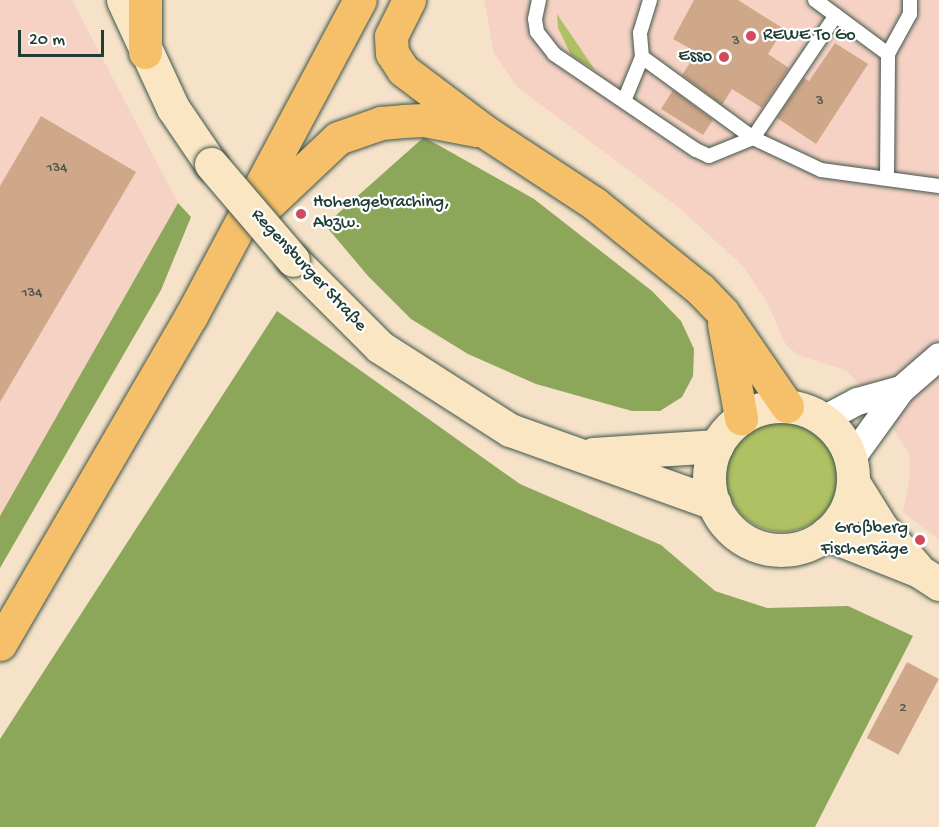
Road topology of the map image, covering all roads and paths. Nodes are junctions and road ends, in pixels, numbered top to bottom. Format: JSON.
{"nodes":[{"id":1,"x":123,"y":0,"type":"edge"},
{"id":2,"x":145,"y":0,"type":"edge"},
{"id":3,"x":360,"y":0,"type":"edge"},
{"id":4,"x":409,"y":0,"type":"edge"},
{"id":5,"x":539,"y":0,"type":"edge"},
{"id":6,"x":650,"y":0,"type":"edge"},
{"id":7,"x":815,"y":0,"type":"edge"},
{"id":8,"x":910,"y":0,"type":"edge"},
{"id":9,"x":836,"y":15,"type":"junction"},
{"id":10,"x":145,"y":52,"type":"junction"},
{"id":11,"x":888,"y":54,"type":"junction"},
{"id":12,"x":642,"y":57,"type":"junction"},
{"id":13,"x":624,"y":101,"type":"junction"},
{"id":14,"x":484,"y":131,"type":"junction"},
{"id":15,"x":753,"y":138,"type":"junction"},
{"id":16,"x":887,"y":176,"type":"junction"},
{"id":17,"x":939,"y":186,"type":"edge"},
{"id":18,"x":233,"y":241,"type":"junction"},
{"id":19,"x":723,"y":313,"type":"junction"},
{"id":20,"x":939,"y":356,"type":"edge"},
{"id":21,"x":901,"y":389,"type":"junction"},
{"id":22,"x":787,"y":406,"type":"junction"},
{"id":23,"x":741,"y":418,"type":"junction"},
{"id":24,"x":823,"y":419,"type":"junction"},
{"id":25,"x":717,"y":446,"type":"junction"},
{"id":26,"x":579,"y":454,"type":"junction"},
{"id":27,"x":852,"y":470,"type":"junction"},
{"id":28,"x":714,"y":503,"type":"junction"},
{"id":29,"x":826,"y":534,"type":"junction"},
{"id":30,"x":929,"y":577,"type":"edge"},
{"id":31,"x":0,"y":644,"type":"edge"}],
"edges":[{"from":1,"to":10,"type":"street","name":"Regensburger Straße"},
{"from":2,"to":10,"type":"highway"},
{"from":3,"to":18,"type":"highway"},
{"from":4,"to":14,"type":"highway"},
{"from":5,"to":13,"type":"lane"},
{"from":6,"to":12,"type":"lane"},
{"from":7,"to":9,"type":"lane"},
{"from":8,"to":11,"type":"lane"},
{"from":9,"to":11,"type":"lane"},
{"from":9,"to":15,"type":"lane"},
{"from":10,"to":26,"type":"street","name":"Regensburger Straße","bridge":true},
{"from":11,"to":16,"type":"lane"},
{"from":12,"to":13,"type":"lane"},
{"from":12,"to":15,"type":"lane"},
{"from":13,"to":15,"type":"lane"},
{"from":14,"to":18,"type":"highway"},
{"from":14,"to":19,"type":"highway"},
{"from":15,"to":16,"type":"lane"},
{"from":16,"to":17,"type":"lane"},
{"from":18,"to":31,"type":"highway"},
{"from":19,"to":22,"type":"highway"},
{"from":19,"to":23,"type":"highway"},
{"from":20,"to":21,"type":"street"},
{"from":21,"to":24,"type":"street"},
{"from":21,"to":27,"type":"street"},
{"from":22,"to":23,"type":"street"},
{"from":22,"to":24,"type":"street"},
{"from":23,"to":25,"type":"street"},
{"from":24,"to":27,"type":"street"},
{"from":25,"to":26,"type":"street","name":"Regensburger Straße"},
{"from":25,"to":28,"type":"street"},
{"from":26,"to":28,"type":"street","name":"Regensburger Straße"},
{"from":27,"to":29,"type":"street"},
{"from":27,"to":30,"type":"street"},
{"from":28,"to":29,"type":"street"},
{"from":29,"to":30,"type":"street"}]}
